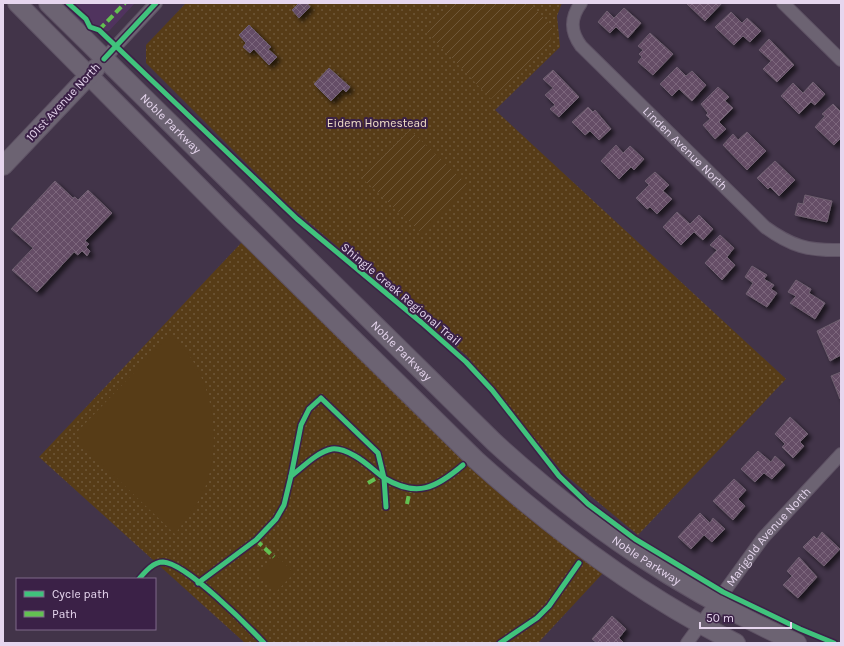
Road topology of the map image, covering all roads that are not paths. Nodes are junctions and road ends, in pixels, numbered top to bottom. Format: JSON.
{"nodes":[{"id":1,"x":17,"y":3,"type":"edge"},
{"id":2,"x":48,"y":3,"type":"edge"},
{"id":3,"x":156,"y":3,"type":"edge"},
{"id":4,"x":581,"y":3,"type":"edge"},
{"id":5,"x":783,"y":3,"type":"edge"},
{"id":6,"x":104,"y":59,"type":"junction"},
{"id":7,"x":841,"y":60,"type":"edge"},
{"id":8,"x":88,"y":76,"type":"junction"},
{"id":9,"x":3,"y":166,"type":"edge"},
{"id":10,"x":841,"y":250,"type":"edge"},
{"id":11,"x":841,"y":454,"type":"edge"},
{"id":12,"x":715,"y":603,"type":"junction"},
{"id":13,"x":701,"y":624,"type":"junction"},
{"id":14,"x":687,"y":643,"type":"edge"},
{"id":15,"x":736,"y":643,"type":"edge"},
{"id":16,"x":797,"y":643,"type":"edge"}],
"edges":[{"from":1,"to":8,"type":"main road","name":"Noble Parkway"},
{"from":2,"to":6,"type":"main road","name":"Noble Parkway"},
{"from":3,"to":6,"type":"street","name":"101st Avenue North"},
{"from":4,"to":10,"type":"street","name":"Linden Avenue North"},
{"from":5,"to":7,"type":"street"},
{"from":6,"to":8,"type":"main road","name":"101st Avenue North"},
{"from":6,"to":12,"type":"main road","name":"Noble Parkway"},
{"from":8,"to":9,"type":"main road","name":"101st Avenue North"},
{"from":8,"to":13,"type":"main road","name":"Noble Parkway"},
{"from":11,"to":12,"type":"street","name":"Marigold Avenue North"},
{"from":12,"to":13,"type":"street","name":"Marigold Avenue North"},
{"from":12,"to":16,"type":"main road","name":"Noble Parkway"},
{"from":13,"to":14,"type":"street","name":"Marigold Avenue North"},
{"from":13,"to":15,"type":"main road","name":"Noble Parkway"}]}
